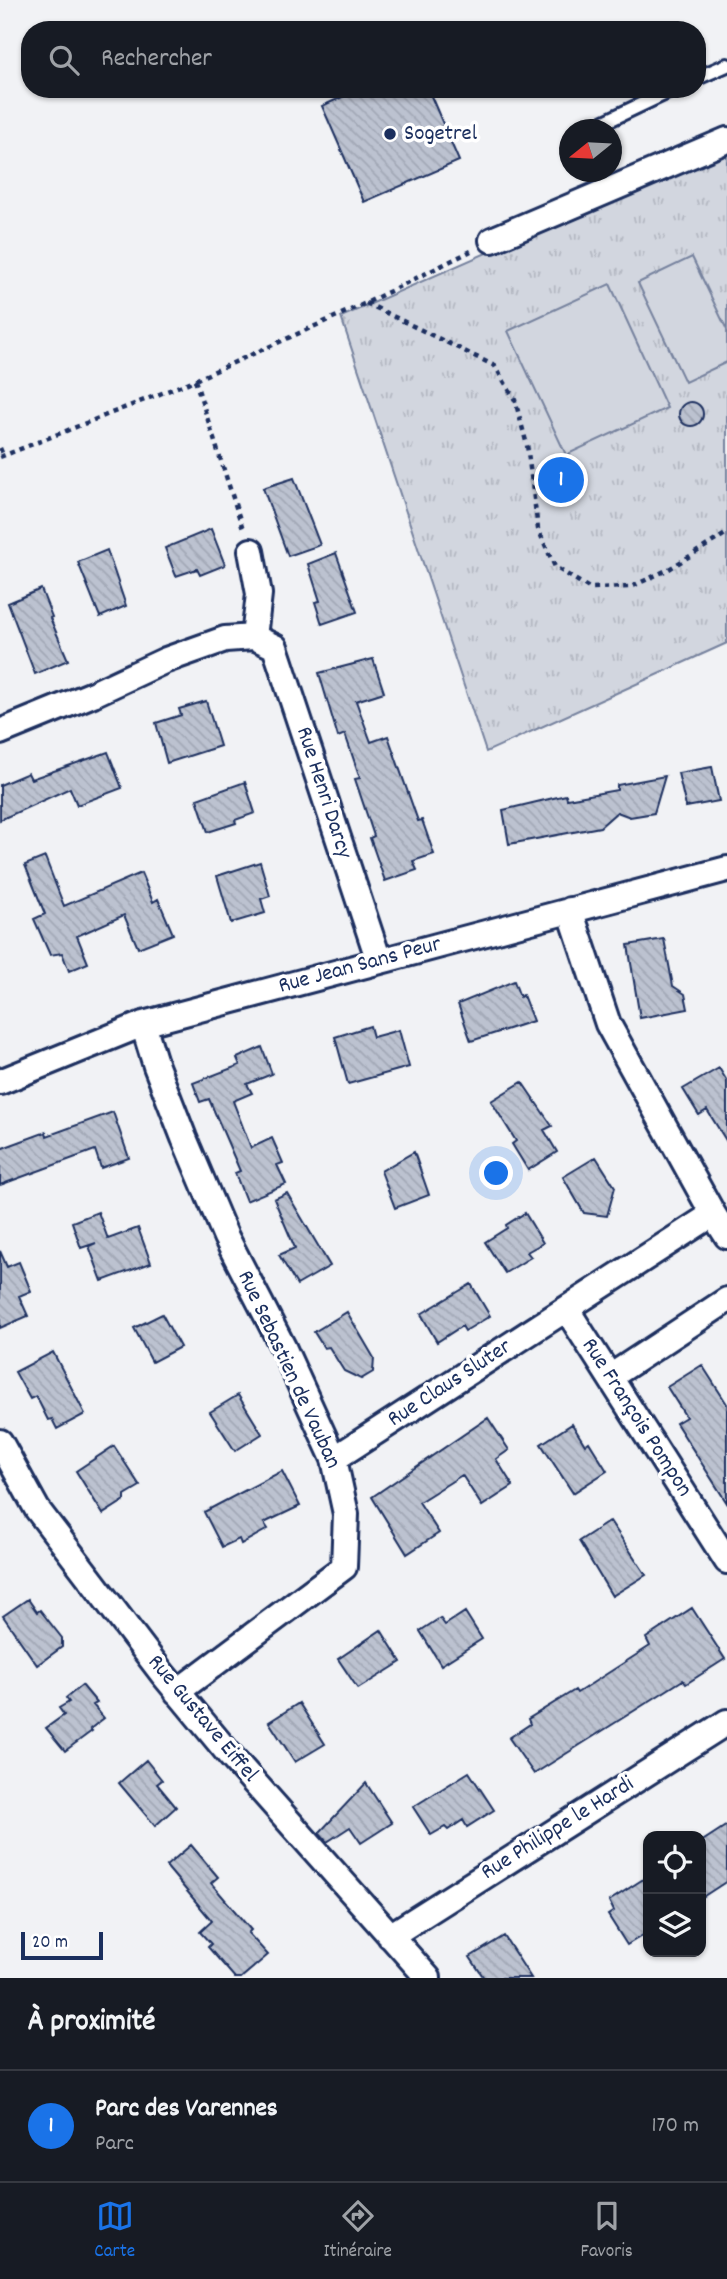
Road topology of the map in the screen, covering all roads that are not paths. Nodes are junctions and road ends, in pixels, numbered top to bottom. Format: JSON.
{"nodes":[{"id":1,"x":727,"y":65,"type":"edge"},
{"id":2,"x":706,"y":74,"type":"edge"},
{"id":3,"x":655,"y":98,"type":"edge"},
{"id":4,"x":611,"y":119,"type":"edge"},
{"id":5,"x":727,"y":140,"type":"edge"},
{"id":6,"x":492,"y":240,"type":"road end"},
{"id":7,"x":251,"y":551,"type":"road end"},
{"id":8,"x":254,"y":637,"type":"junction"},
{"id":9,"x":0,"y":732,"type":"edge"},
{"id":10,"x":727,"y":869,"type":"edge"},
{"id":11,"x":570,"y":910,"type":"junction"},
{"id":12,"x":379,"y":961,"type":"junction"},
{"id":13,"x":143,"y":1024,"type":"junction"},
{"id":14,"x":0,"y":1082,"type":"edge"},
{"id":15,"x":713,"y":1214,"type":"junction"},
{"id":16,"x":727,"y":1236,"type":"edge"},
{"id":17,"x":727,"y":1300,"type":"edge"},
{"id":18,"x":567,"y":1310,"type":"junction"},
{"id":19,"x":610,"y":1377,"type":"junction"},
{"id":20,"x":0,"y":1442,"type":"edge"},
{"id":21,"x":334,"y":1459,"type":"junction"},
{"id":22,"x":727,"y":1560,"type":"edge"},
{"id":23,"x":177,"y":1692,"type":"junction"},
{"id":24,"x":727,"y":1722,"type":"edge"},
{"id":25,"x":390,"y":1936,"type":"junction"},
{"id":26,"x":428,"y":1978,"type":"edge"}],
"edges":[{"from":1,"to":2,"type":"lane"},
{"from":3,"to":4,"type":"lane"},
{"from":5,"to":6,"type":"street"},
{"from":7,"to":8,"type":"street"},
{"from":8,"to":9,"type":"street"},
{"from":8,"to":12,"type":"street","name":"Rue Henri Darcy"},
{"from":10,"to":11,"type":"street","name":"Rue Jean Sans Peur"},
{"from":11,"to":12,"type":"street","name":"Rue Jean Sans Peur"},
{"from":11,"to":15,"type":"street"},
{"from":12,"to":13,"type":"street","name":"Rue Jean Sans Peur"},
{"from":13,"to":14,"type":"street","name":"Rue Jean Sans Peur"},
{"from":13,"to":21,"type":"street","name":"Rue Sebastien de Vauban"},
{"from":15,"to":16,"type":"street"},
{"from":15,"to":18,"type":"street","name":"Rue Claus Sluter"},
{"from":17,"to":19,"type":"street"},
{"from":18,"to":19,"type":"street","name":"Rue François Pompon"},
{"from":18,"to":21,"type":"street","name":"Rue Claus Sluter"},
{"from":19,"to":22,"type":"street","name":"Rue François Pompon"},
{"from":20,"to":23,"type":"street","name":"Rue Gustave Eiffel"},
{"from":21,"to":23,"type":"street","name":"Rue Sebastien de Vauban"},
{"from":23,"to":25,"type":"street","name":"Rue Gustave Eiffel"},
{"from":24,"to":25,"type":"street","name":"Rue Philippe le Hardi"},
{"from":25,"to":26,"type":"street","name":"Rue Gustave Eiffel"}]}
